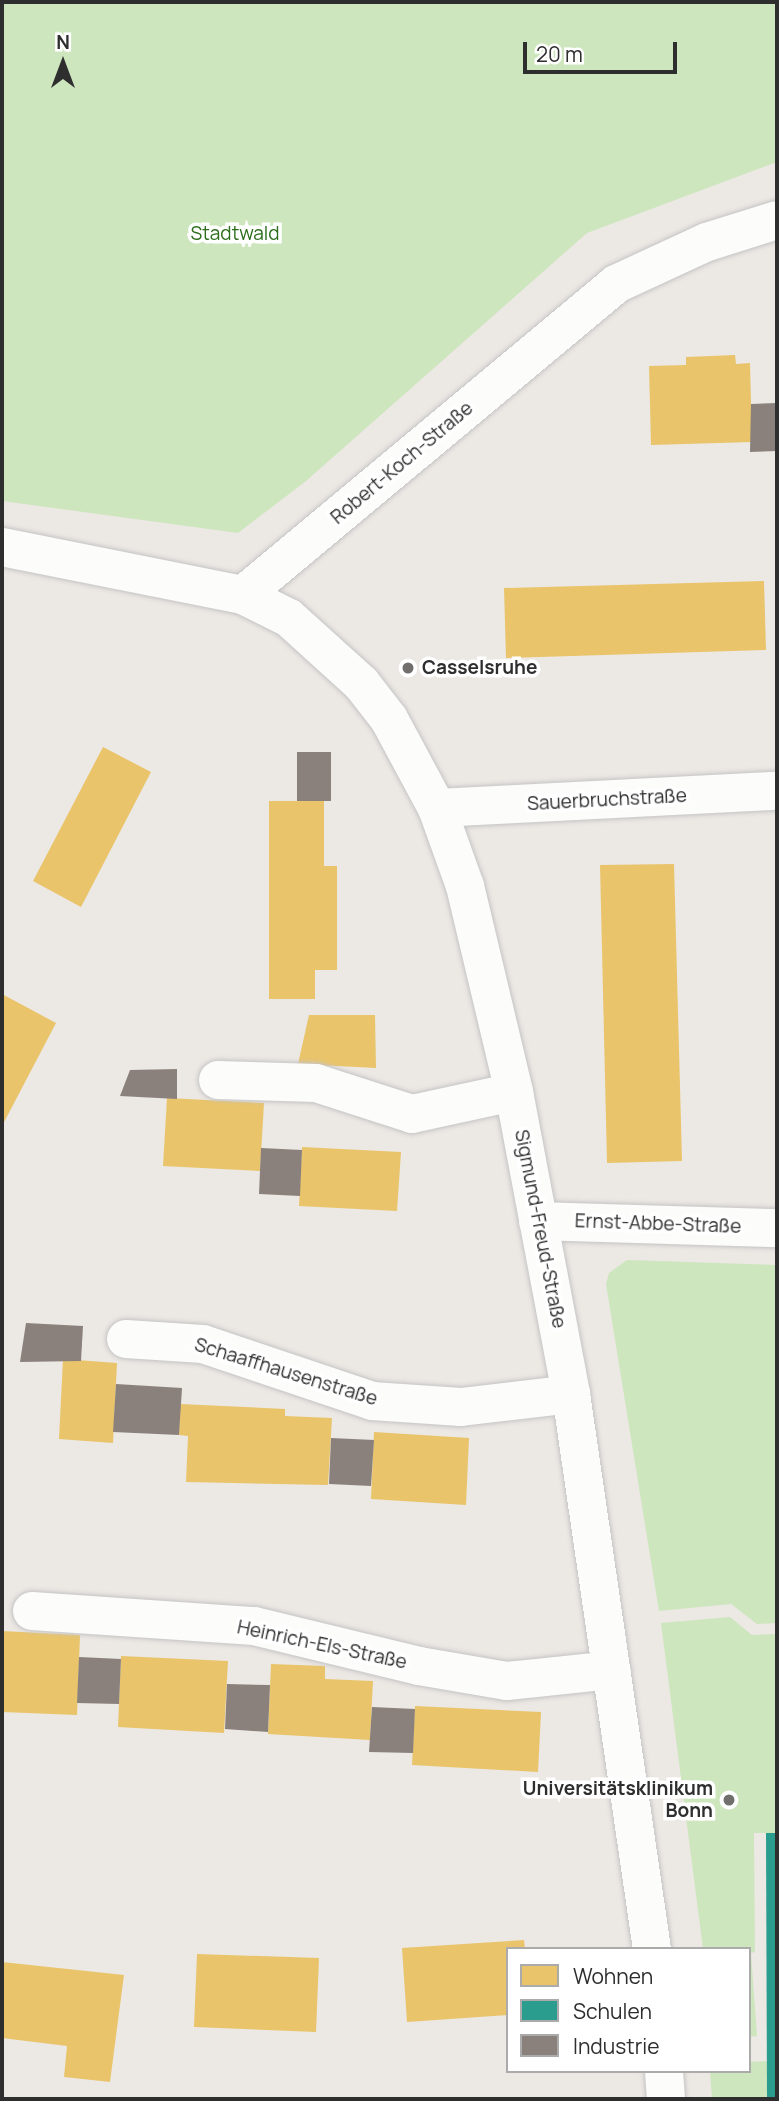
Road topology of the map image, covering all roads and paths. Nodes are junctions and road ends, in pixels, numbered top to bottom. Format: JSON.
{"nodes":[{"id":1,"x":777,"y":220,"type":"edge"},
{"id":2,"x":2,"y":547,"type":"edge"},
{"id":3,"x":243,"y":595,"type":"junction"},
{"id":4,"x":777,"y":791,"type":"edge"},
{"id":5,"x":437,"y":808,"type":"junction"},
{"id":6,"x":218,"y":1080,"type":"dead end"},
{"id":7,"x":514,"y":1092,"type":"junction"},
{"id":8,"x":538,"y":1221,"type":"junction"},
{"id":9,"x":777,"y":1228,"type":"edge"},
{"id":10,"x":126,"y":1339,"type":"dead end"},
{"id":11,"x":570,"y":1394,"type":"junction"},
{"id":12,"x":32,"y":1611,"type":"dead end"},
{"id":13,"x":611,"y":1670,"type":"junction"},
{"id":14,"x":652,"y":1947,"type":"edge"},
{"id":15,"x":664,"y":2073,"type":"edge"},
{"id":16,"x":666,"y":2099,"type":"edge"}],
"edges":[{"from":1,"to":3,"type":"street","name":"Robert-Koch-Straße"},
{"from":2,"to":3,"type":"street"},
{"from":3,"to":5,"type":"street","name":"Sigmund-Freud-Straße"},
{"from":4,"to":5,"type":"street","name":"Sauerbruchstraße"},
{"from":5,"to":7,"type":"street","name":"Sigmund-Freud-Straße"},
{"from":6,"to":7,"type":"street"},
{"from":7,"to":8,"type":"street","name":"Sigmund-Freud-Straße"},
{"from":8,"to":9,"type":"street","name":"Ernst-Abbe-Straße"},
{"from":8,"to":11,"type":"street","name":"Sigmund-Freud-Straße"},
{"from":10,"to":11,"type":"street","name":"Schaaffhausenstraße"},
{"from":11,"to":13,"type":"street","name":"Sigmund-Freud-Straße"},
{"from":12,"to":13,"type":"street","name":"Heinrich-Els-Straße"},
{"from":13,"to":14,"type":"street","name":"Sigmund-Freud-Straße"},
{"from":15,"to":16,"type":"street"}]}
